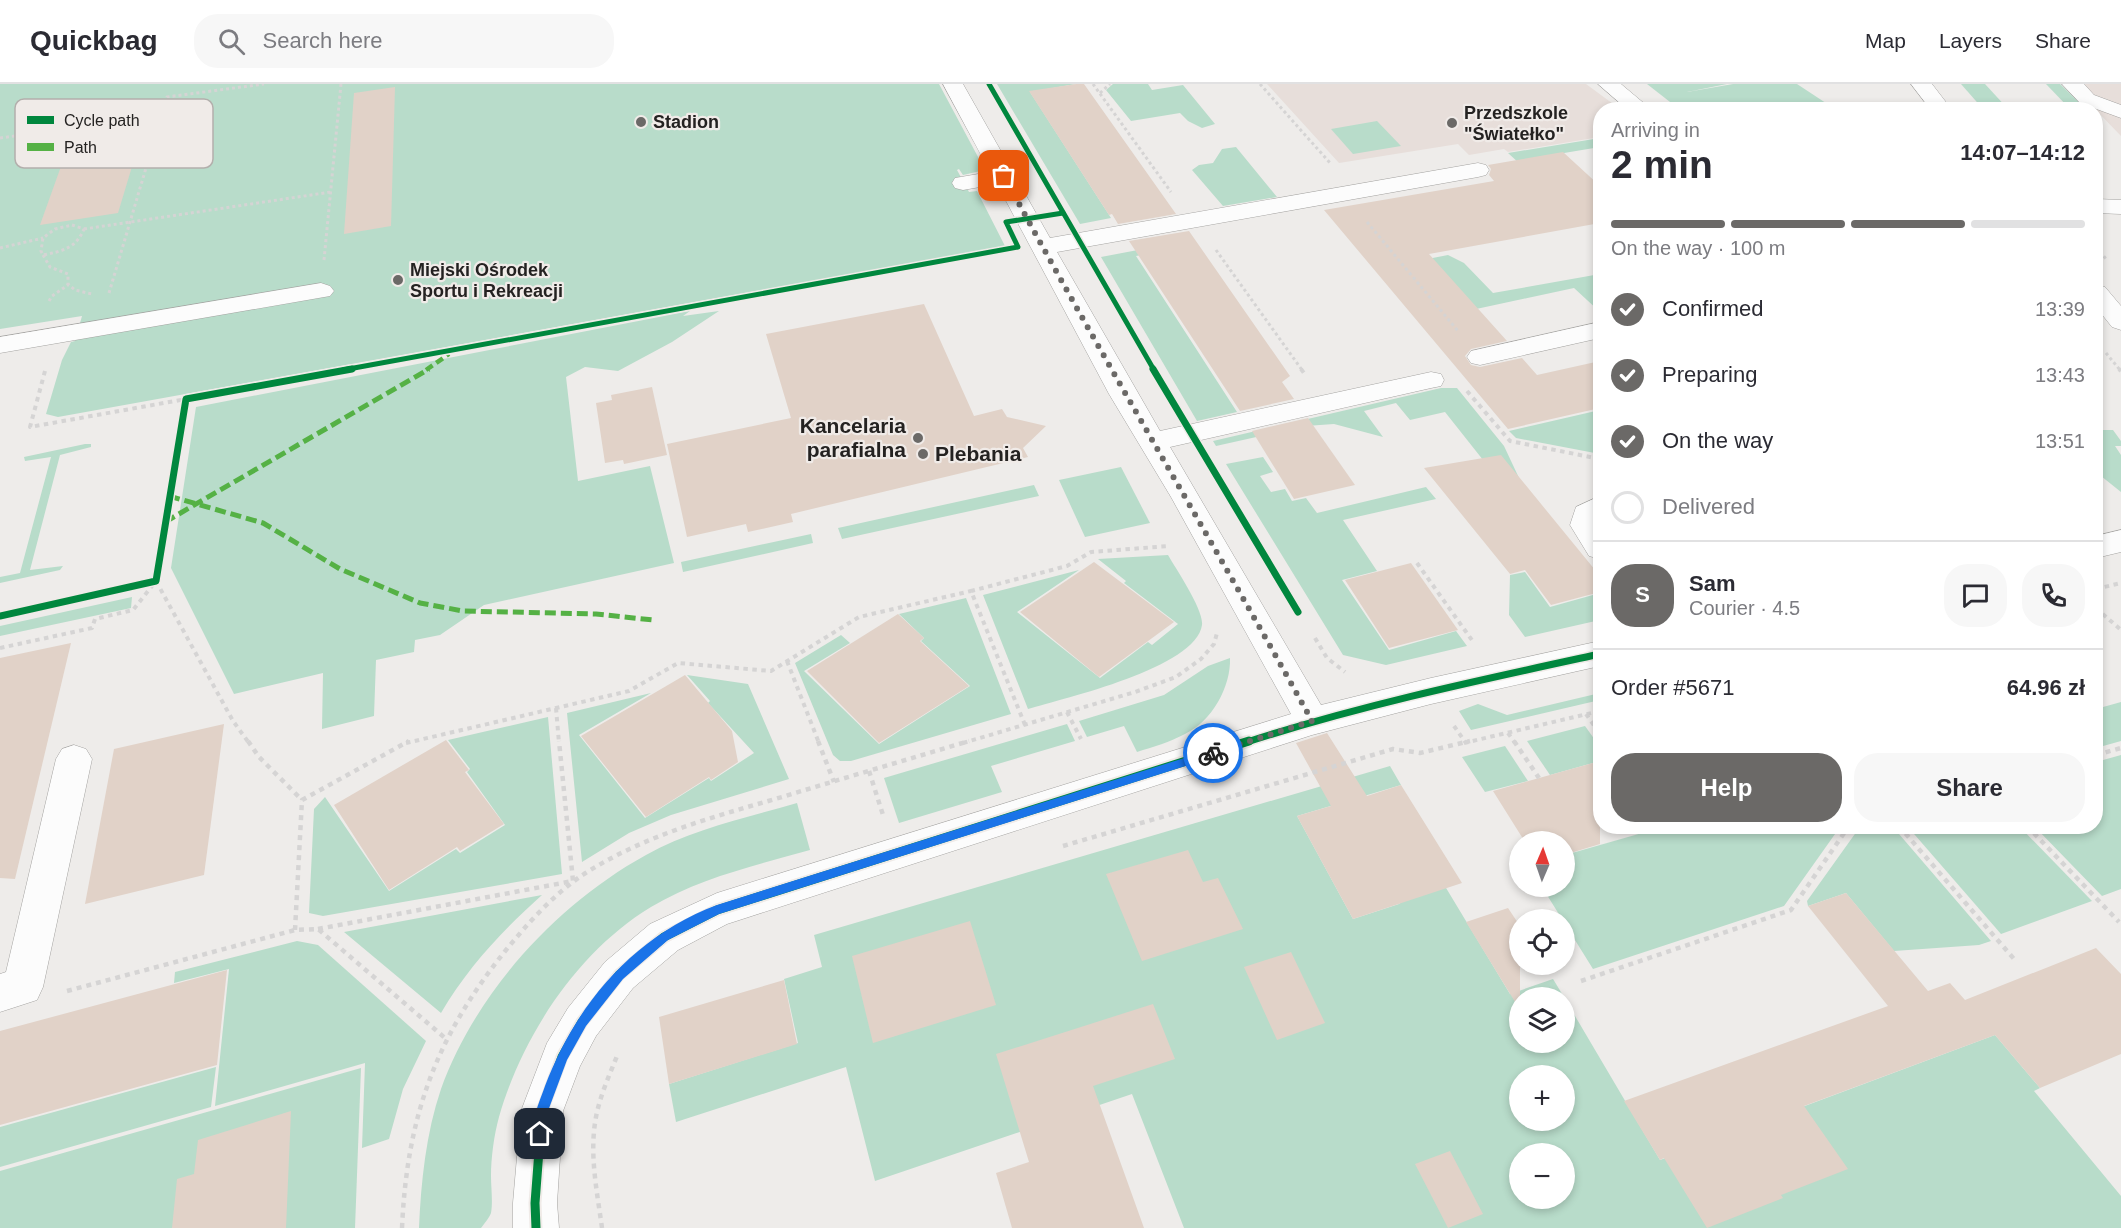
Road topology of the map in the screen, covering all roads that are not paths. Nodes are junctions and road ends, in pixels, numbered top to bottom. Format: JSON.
{"nodes":[{"id":1,"x":953,"y":84,"type":"edge"},
{"id":2,"x":1608,"y":84,"type":"edge"},
{"id":3,"x":1921,"y":84,"type":"edge"},
{"id":4,"x":2072,"y":84,"type":"edge"},
{"id":5,"x":1632,"y":102,"type":"edge"},
{"id":6,"x":1936,"y":102,"type":"edge"},
{"id":7,"x":2095,"y":102,"type":"edge"},
{"id":8,"x":2103,"y":105,"type":"edge"},
{"id":9,"x":2121,"y":112,"type":"edge"},
{"id":10,"x":1478,"y":170,"type":"dead end"},
{"id":11,"x":1004,"y":176,"type":"junction"},
{"id":12,"x":963,"y":183,"type":"dead end"},
{"id":13,"x":2103,"y":206,"type":"edge"},
{"id":14,"x":2121,"y":207,"type":"edge"},
{"id":15,"x":1042,"y":247,"type":"junction"},
{"id":16,"x":321,"y":291,"type":"road end"},
{"id":17,"x":2103,"y":300,"type":"edge"},
{"id":18,"x":2121,"y":322,"type":"edge"},
{"id":19,"x":1593,"y":332,"type":"edge"},
{"id":20,"x":0,"y":345,"type":"edge"},
{"id":21,"x":1480,"y":357,"type":"road end"},
{"id":22,"x":1431,"y":380,"type":"road end"},
{"id":23,"x":1153,"y":442,"type":"junction"},
{"id":24,"x":1593,"y":510,"type":"edge"},
{"id":25,"x":1593,"y":537,"type":"edge"},
{"id":26,"x":2121,"y":542,"type":"edge"},
{"id":27,"x":2103,"y":546,"type":"edge"},
{"id":28,"x":1593,"y":656,"type":"edge"},
{"id":29,"x":1312,"y":721,"type":"junction"},
{"id":30,"x":74,"y":759,"type":"dead end"},
{"id":31,"x":0,"y":993,"type":"edge"},
{"id":32,"x":536,"y":1228,"type":"edge"}],
"edges":[{"from":1,"to":11,"type":"street"},
{"from":2,"to":5,"type":"street"},
{"from":3,"to":6,"type":"street"},
{"from":4,"to":7,"type":"street"},
{"from":8,"to":9,"type":"street"},
{"from":10,"to":15,"type":"street"},
{"from":11,"to":12,"type":"street"},
{"from":11,"to":15,"type":"street"},
{"from":13,"to":14,"type":"street"},
{"from":15,"to":23,"type":"street"},
{"from":16,"to":20,"type":"street"},
{"from":17,"to":18,"type":"street"},
{"from":19,"to":21,"type":"street"},
{"from":22,"to":23,"type":"street"},
{"from":23,"to":29,"type":"street"},
{"from":24,"to":25,"type":"street"},
{"from":26,"to":27,"type":"street"},
{"from":28,"to":29,"type":"street"},
{"from":29,"to":32,"type":"street"},
{"from":30,"to":31,"type":"street"}]}
